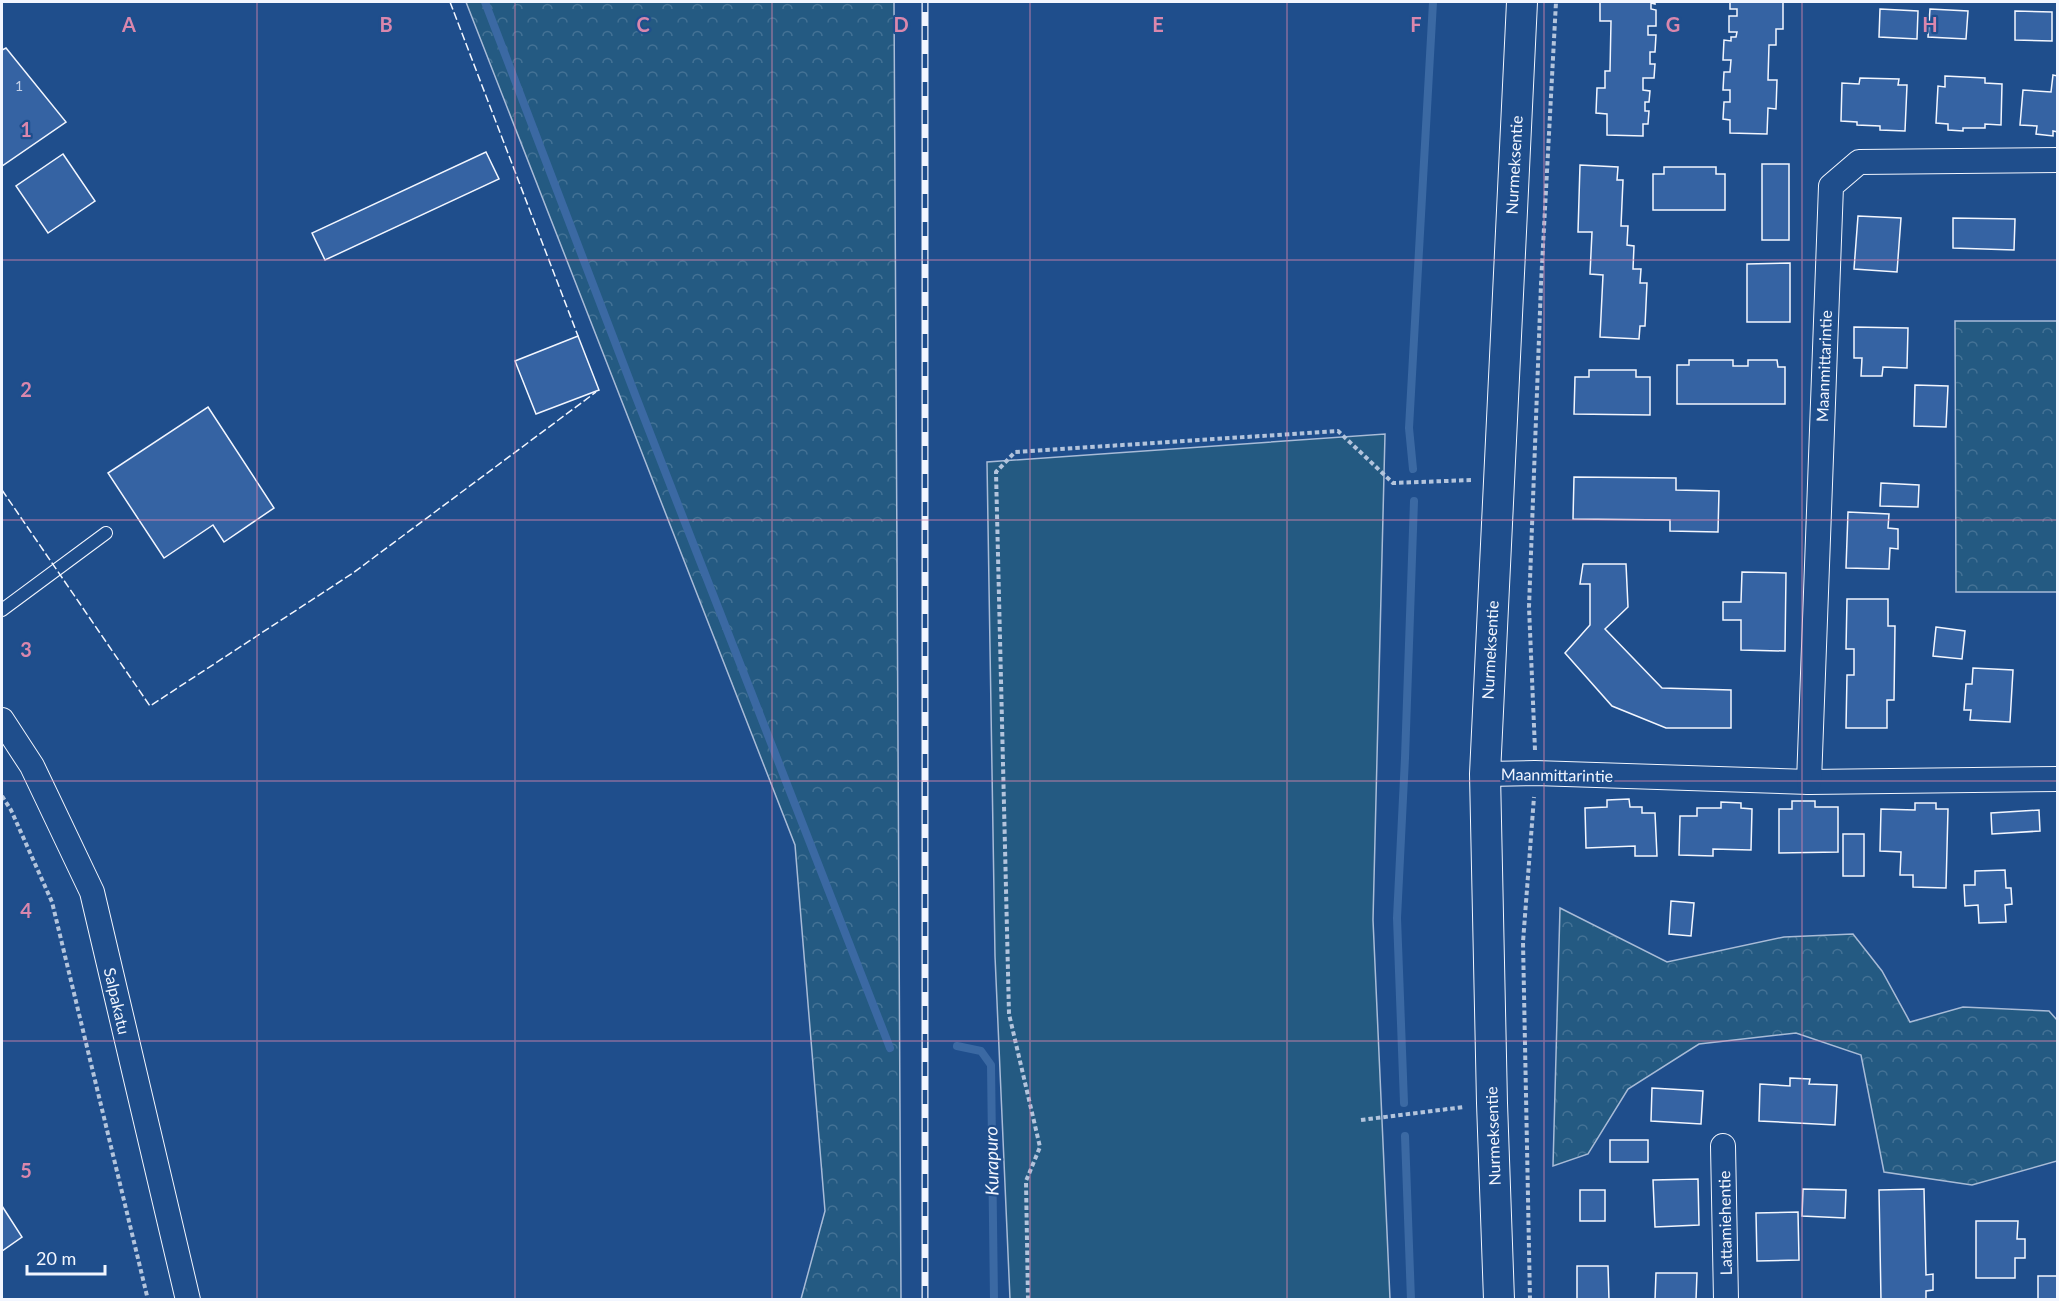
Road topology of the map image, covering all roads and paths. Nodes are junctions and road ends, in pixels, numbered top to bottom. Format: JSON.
{"nodes":[{"id":1,"x":1522,"y":2,"type":"edge"},
{"id":2,"x":1556,"y":2,"type":"edge"},
{"id":3,"x":2058,"y":160,"type":"edge"},
{"id":4,"x":1499,"y":479,"type":"junction"},
{"id":5,"x":106,"y":533,"type":"dead end"},
{"id":6,"x":2,"y":610,"type":"edge"},
{"id":7,"x":2,"y":720,"type":"edge"},
{"id":8,"x":1535,"y":773,"type":"junction"},
{"id":9,"x":1485,"y":774,"type":"junction"},
{"id":10,"x":2058,"y":779,"type":"edge"},
{"id":11,"x":1809,"y":782,"type":"junction"},
{"id":12,"x":2,"y":796,"type":"edge"},
{"id":13,"x":1492,"y":1103,"type":"junction"},
{"id":14,"x":1361,"y":1120,"type":"dead end"},
{"id":15,"x":1723,"y":1146,"type":"dead end"},
{"id":16,"x":148,"y":1299,"type":"edge"},
{"id":17,"x":188,"y":1299,"type":"edge"},
{"id":18,"x":1028,"y":1299,"type":"edge"},
{"id":19,"x":1499,"y":1299,"type":"edge"},
{"id":20,"x":1530,"y":1299,"type":"edge"},
{"id":21,"x":1726,"y":1299,"type":"edge"}],
"edges":[{"from":1,"to":4,"type":"street","name":"Nurmeksentie"},
{"from":2,"to":8,"type":"path"},
{"from":3,"to":11,"type":"street","name":"Maanmittarintie"},
{"from":4,"to":9,"type":"street","name":"Nurmeksentie"},
{"from":4,"to":18,"type":"path"},
{"from":5,"to":6,"type":"lane"},
{"from":7,"to":17,"type":"street","name":"Salpakatu"},
{"from":8,"to":9,"type":"street","name":"Maanmittarintie"},
{"from":8,"to":11,"type":"street","name":"Maanmittarintie"},
{"from":8,"to":20,"type":"path"},
{"from":9,"to":13,"type":"street","name":"Nurmeksentie"},
{"from":10,"to":11,"type":"street","name":"Maanmittarintie"},
{"from":12,"to":16,"type":"path"},
{"from":13,"to":14,"type":"path"},
{"from":13,"to":19,"type":"street","name":"Nurmeksentie"},
{"from":15,"to":21,"type":"street","name":"Lattamiehentie"}]}
